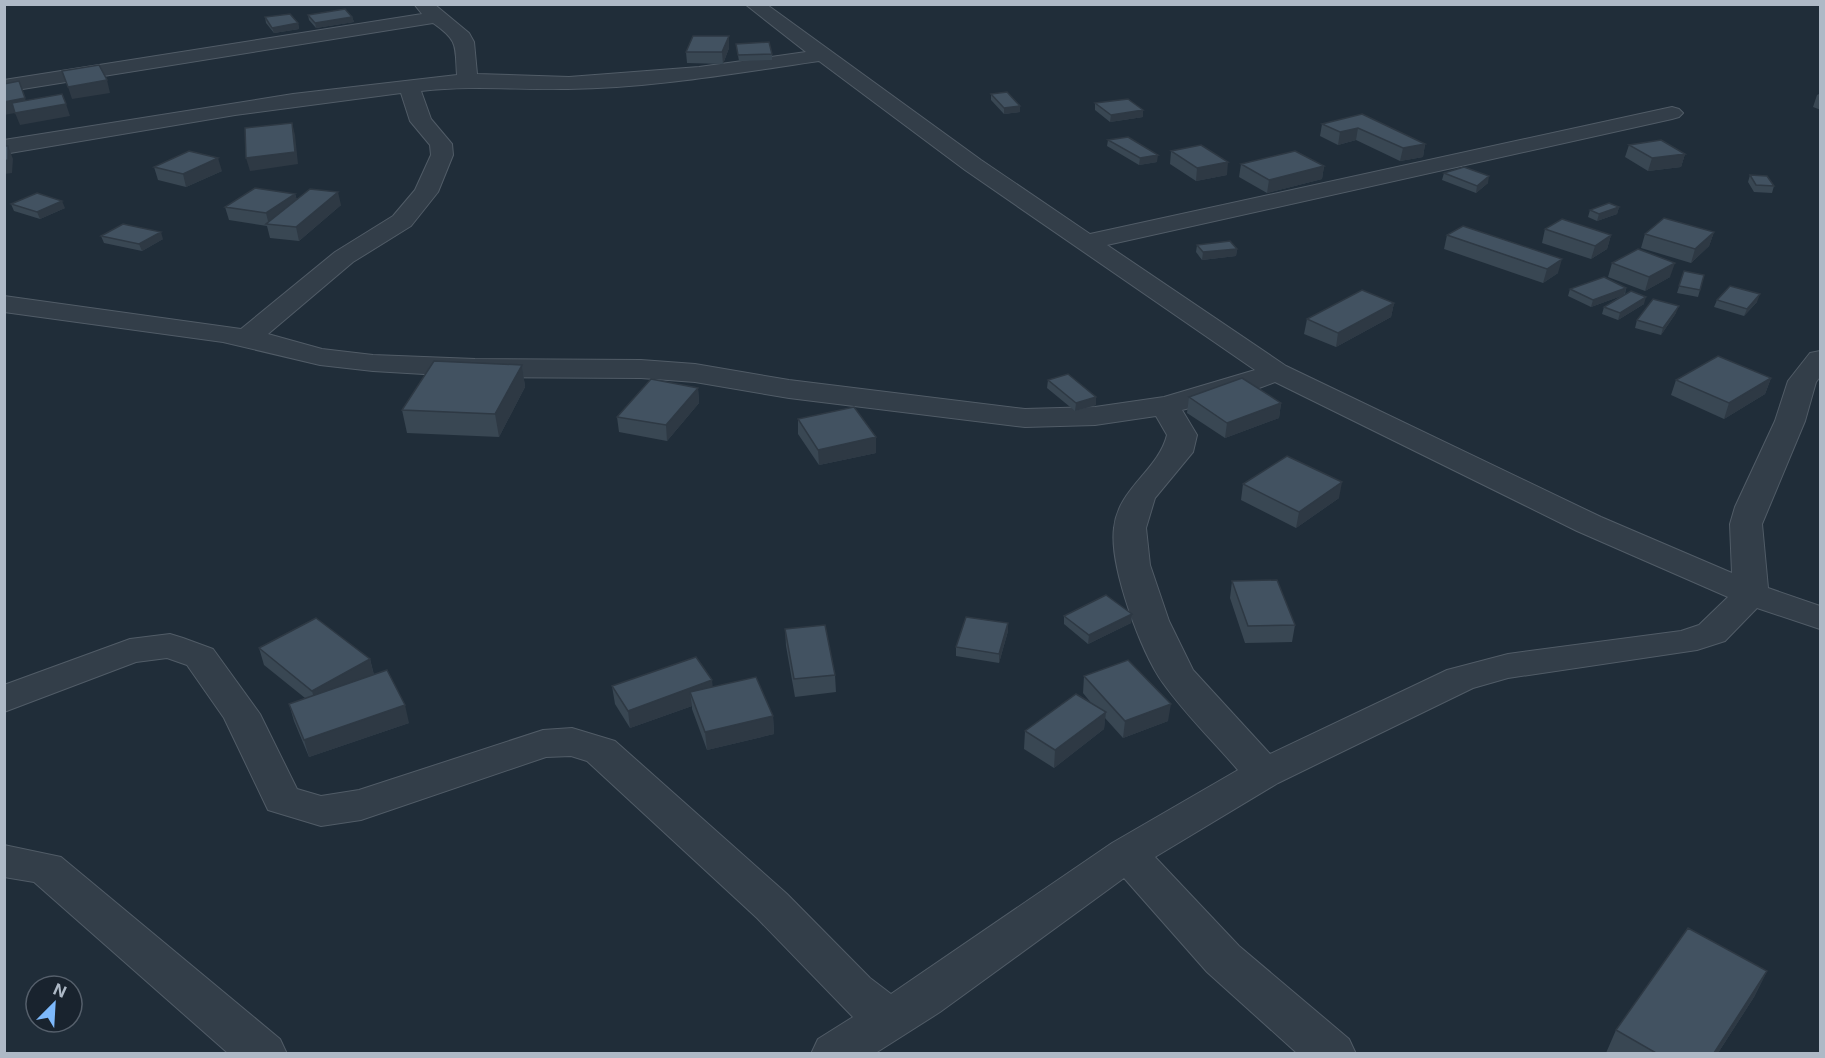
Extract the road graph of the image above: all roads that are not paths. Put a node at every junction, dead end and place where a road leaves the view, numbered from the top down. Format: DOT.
graph roads {
  1 [pos="754,4"];
  2 [pos="429,11"];
  3 [pos="824,56"];
  4 [pos="467,80"];
  5 [pos="409,85"];
  6 [pos="4,86"];
  7 [pos="1672,112"];
  8 [pos="4,147"];
  9 [pos="1086,242"];
  10 [pos="4,304"];
  11 [pos="247,338"];
  12 [pos="1821,359"];
  13 [pos="1276,372"];
  14 [pos="1165,406"];
  15 [pos="1751,594"];
  16 [pos="1821,618"];
  17 [pos="4,699"];
  18 [pos="1264,773"];
  19 [pos="1127,854"];
  20 [pos="4,861"];
  21 [pos="888,1019"];
  22 [pos="263,1053"];
  23 [pos="835,1053"];
  24 [pos="1332,1053"];
  1 -- 3 [label="street"];
  2 -- 4 [label="street"];
  2 -- 6 [label="street"];
  3 -- 4 [label="street"];
  3 -- 9 [label="street"];
  4 -- 5 [label="street"];
  5 -- 8 [label="street"];
  5 -- 11 [label="street"];
  7 -- 9 [label="street"];
  9 -- 13 [label="street"];
  10 -- 11 [label="street"];
  11 -- 14 [label="street"];
  12 -- 15 [label="street"];
  13 -- 14 [label="street"];
  13 -- 15 [label="street"];
  14 -- 18 [label="street"];
  15 -- 16 [label="street"];
  15 -- 18 [label="street"];
  17 -- 21 [label="street"];
  18 -- 19 [label="street"];
  19 -- 21 [label="street"];
  19 -- 24 [label="street"];
  20 -- 22 [label="street"];
  21 -- 23 [label="street"];
}
